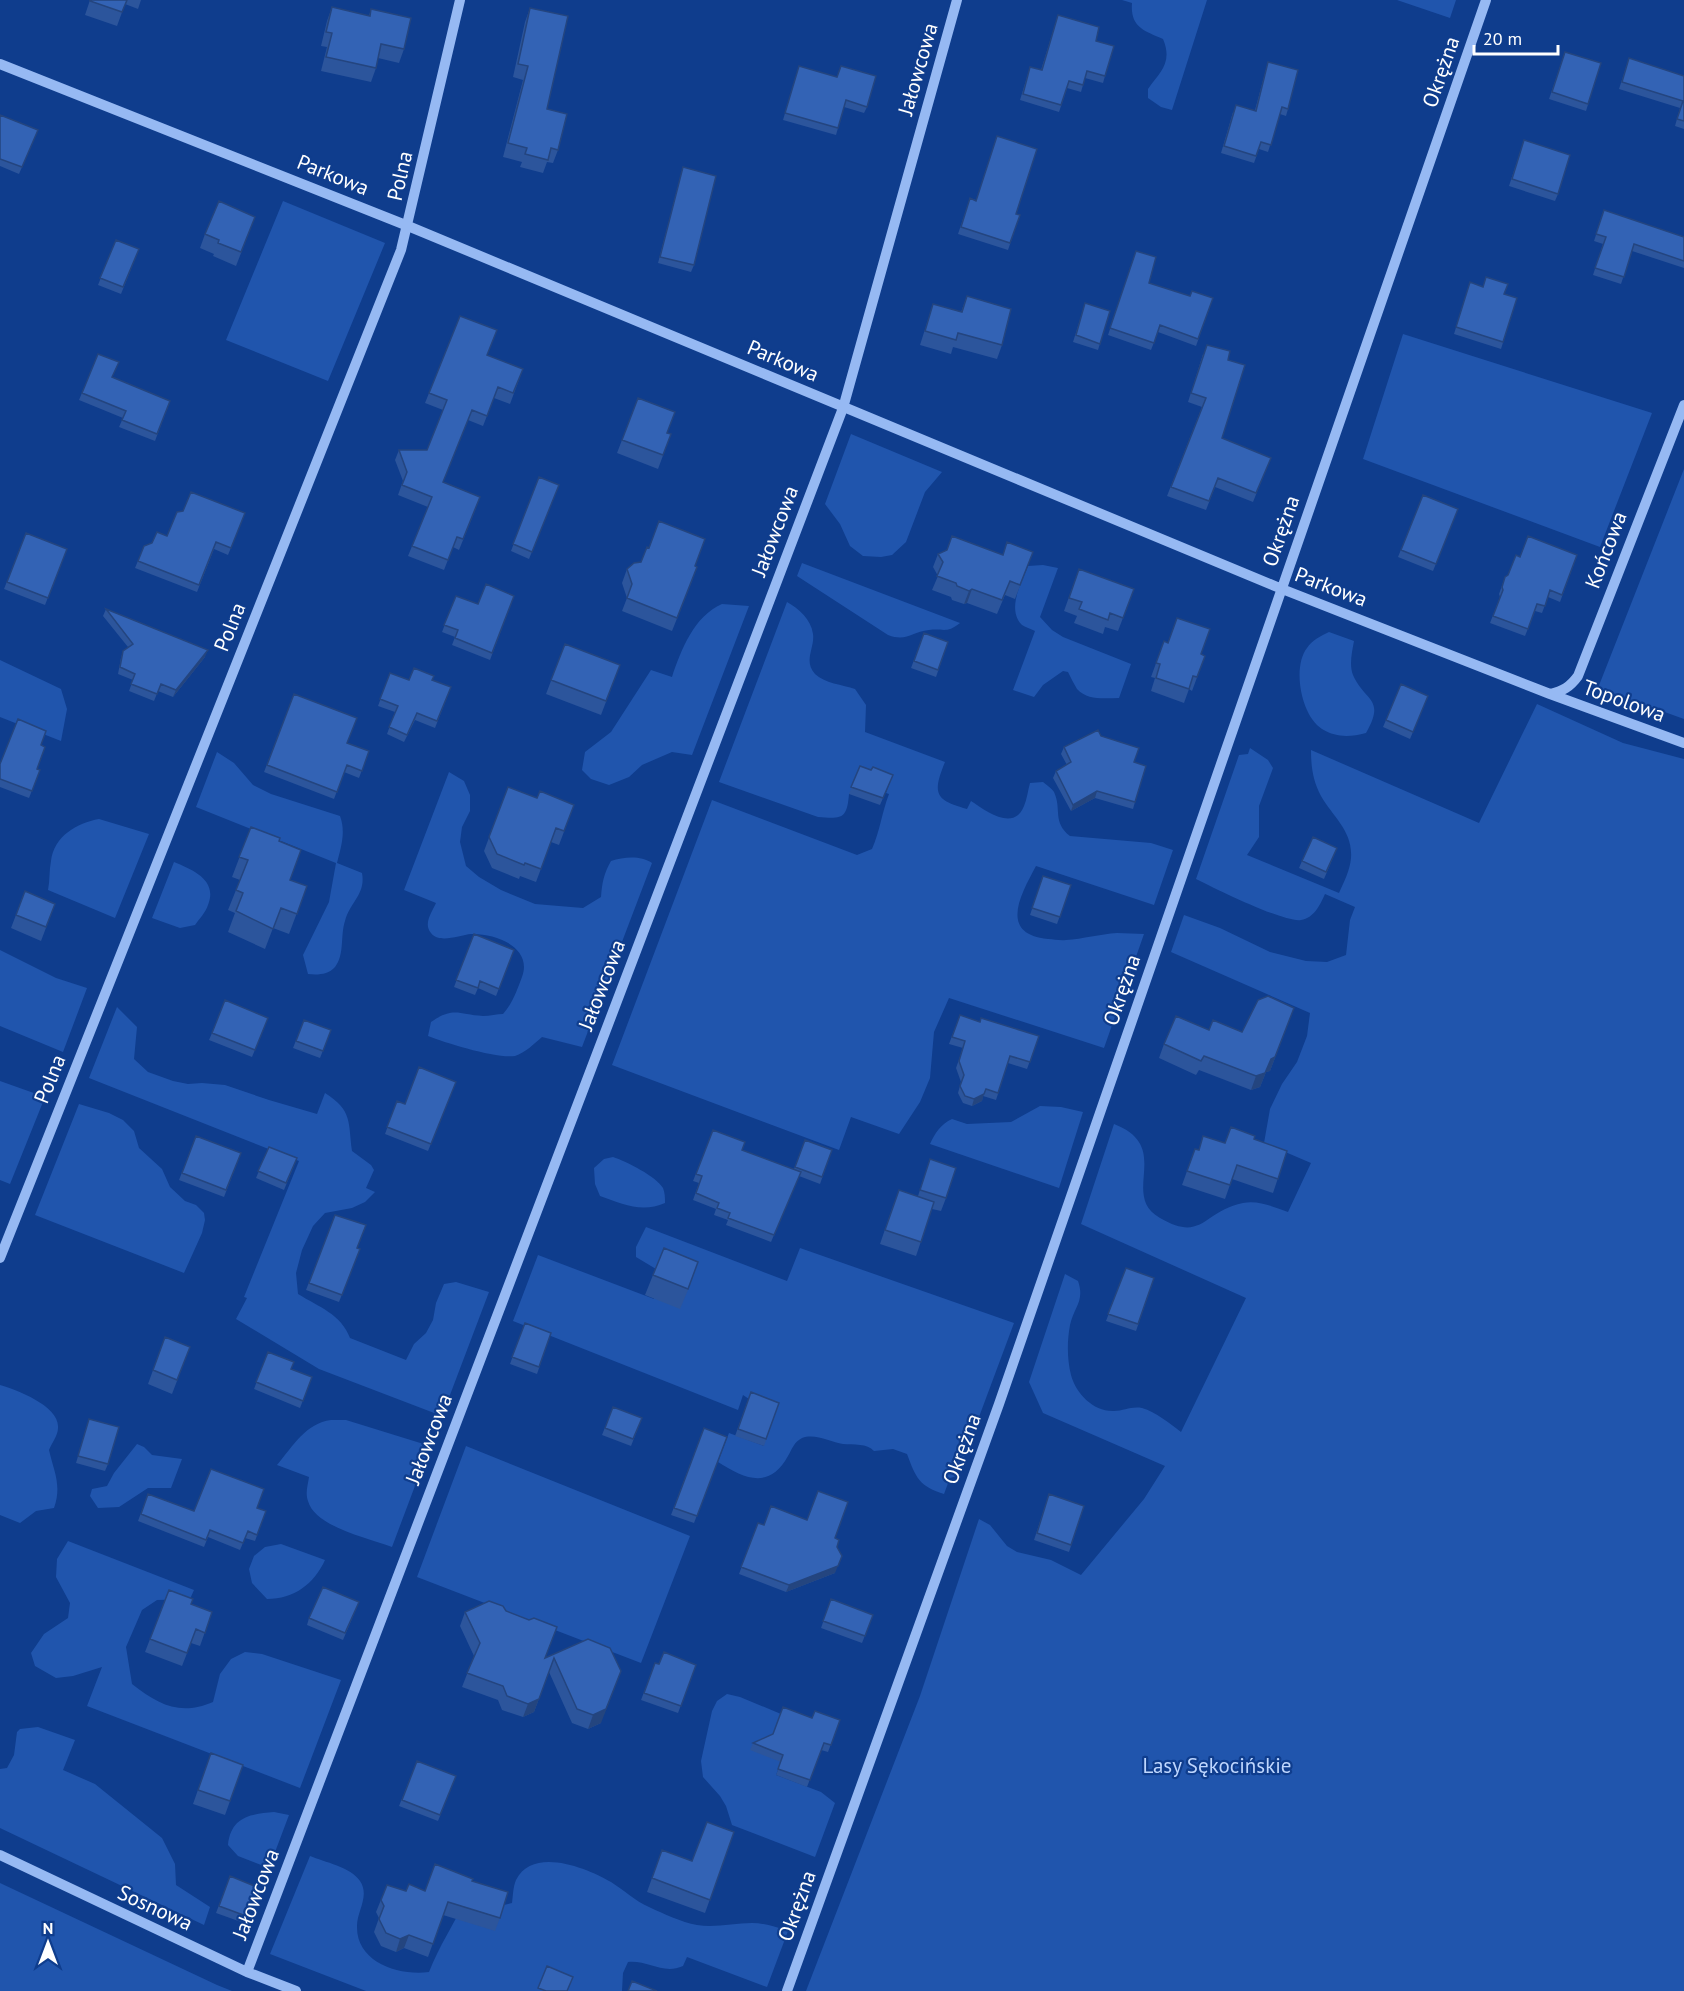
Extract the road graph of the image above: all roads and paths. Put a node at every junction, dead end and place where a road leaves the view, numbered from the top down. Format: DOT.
graph roads {
  1 [pos="460,0"];
  2 [pos="957,0"];
  3 [pos="1486,0"];
  4 [pos="0,64"];
  5 [pos="408,226"];
  6 [pos="1684,405"];
  7 [pos="843,408"];
  8 [pos="1282,589"];
  9 [pos="1550,694"];
  10 [pos="1684,743"];
  11 [pos="0,1258"];
  12 [pos="0,1856"];
  13 [pos="247,1972"];
  14 [pos="296,1991"];
  15 [pos="787,1991"];
  1 -- 5 [label="street, Polna"];
  2 -- 7 [label="street, Jałowcowa"];
  3 -- 8 [label="street, Okrężna"];
  4 -- 5 [label="street, Parkowa"];
  5 -- 7 [label="street, Parkowa"];
  5 -- 11 [label="street, Polna"];
  6 -- 9 [label="street, Końcowa"];
  7 -- 8 [label="street, Parkowa"];
  7 -- 13 [label="street, Jałowcowa"];
  8 -- 9 [label="street, Parkowa"];
  8 -- 15 [label="street, Okrężna"];
  9 -- 10 [label="street, Topolowa"];
  12 -- 13 [label="street, Sosnowa"];
  13 -- 14 [label="street, Sosnowa"];
}
